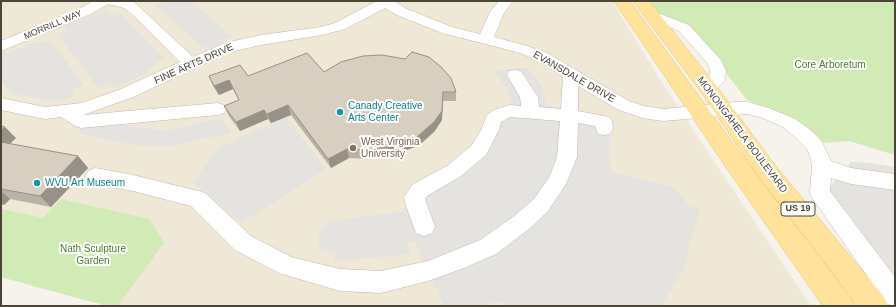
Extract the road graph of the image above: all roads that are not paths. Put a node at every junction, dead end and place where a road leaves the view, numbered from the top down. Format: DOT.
graph roads {
  1 [pos="103,1"];
  2 [pos="112,1"];
  3 [pos="506,1"];
  4 [pos="622,1"];
  5 [pos="385,2"];
  6 [pos="645,8"];
  7 [pos="485,40"];
  8 [pos="1,46"];
  9 [pos="191,64"];
  10 [pos="515,75"];
  11 [pos="572,75"];
  12 [pos="600,92"];
  13 [pos="1,104"];
  14 [pos="218,109"];
  15 [pos="570,111"];
  16 [pos="711,111"];
  17 [pos="65,112"];
  18 [pos="531,112"];
  19 [pos="604,129"];
  20 [pos="822,165"];
  21 [pos="95,176"];
  22 [pos="895,182"];
  23 [pos="424,228"];
  24 [pos="895,296"];
  25 [pos="840,306"];
  26 [pos="874,306"];
  1 -- 8 [label="street, MORRILL WAY"];
  2 -- 9 [label="street"];
  3 -- 7 [label="street"];
  4 -- 16 [label="main road, MONONGAHELA BOULEVARD / US 19"];
  5 -- 7 [label="street, EVANSDALE DRIVE"];
  5 -- 9 [label="street, FINE ARTS DRIVE"];
  6 -- 16 [label="main road, MONONGAHELA BOULEVARD / US 19"];
  7 -- 11 [label="street, EVANSDALE DRIVE"];
  9 -- 17 [label="street, FINE ARTS DRIVE"];
  10 -- 18 [label="street"];
  11 -- 12 [label="street, EVANSDALE DRIVE"];
  11 -- 15 [label="street"];
  12 -- 15 [label="street"];
  12 -- 16 [label="street, EVANSDALE DRIVE"];
  13 -- 17 [label="street, FINE ARTS DRIVE"];
  14 -- 17 [label="street"];
  15 -- 18 [label="street"];
  15 -- 19 [label="street"];
  15 -- 21 [label="street"];
  16 -- 20 [label="street, EVANSDALE DRIVE"];
  16 -- 25 [label="main road, MONONGAHELA BOULEVARD / US 19"];
  16 -- 26 [label="main road, MONONGAHELA BOULEVARD / US 19"];
  18 -- 23 [label="street"];
  20 -- 22 [label="street"];
  20 -- 24 [label="street"];
}
